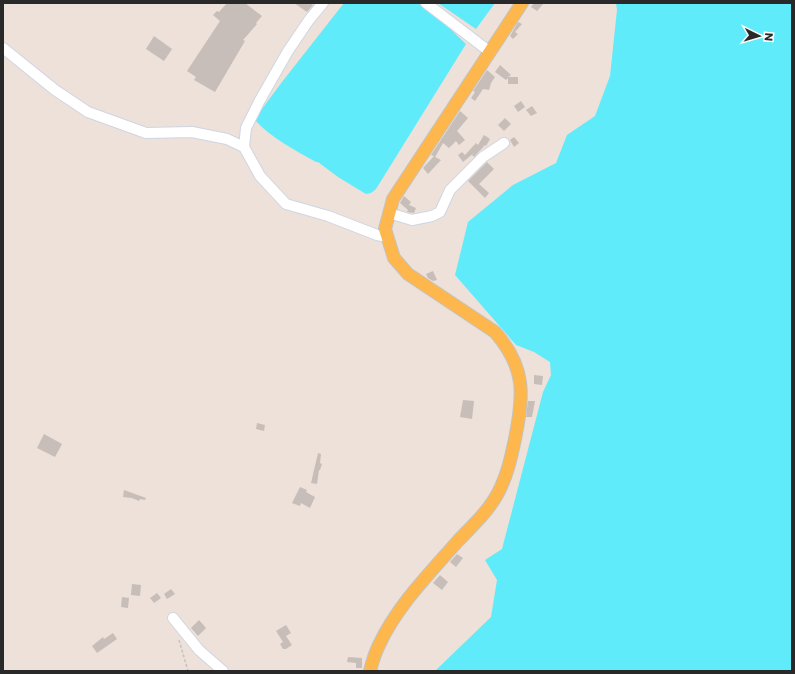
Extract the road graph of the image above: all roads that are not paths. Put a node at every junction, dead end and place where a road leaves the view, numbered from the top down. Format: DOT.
graph roads {
  1 [pos="323,3"];
  2 [pos="426,3"];
  3 [pos="522,3"];
  4 [pos="3,48"];
  5 [pos="490,52"];
  6 [pos="504,143"];
  7 [pos="244,147"];
  8 [pos="389,213"];
  9 [pos="388,237"];
  10 [pos="173,618"];
  11 [pos="223,671"];
  12 [pos="370,671"];
  1 -- 7 [label="street"];
  2 -- 5 [label="street"];
  3 -- 5 [label="main road"];
  4 -- 7 [label="street"];
  5 -- 8 [label="main road"];
  6 -- 8 [label="street"];
  7 -- 9 [label="street"];
  8 -- 9 [label="main road"];
  9 -- 12 [label="main road"];
  10 -- 11 [label="street"];
}
